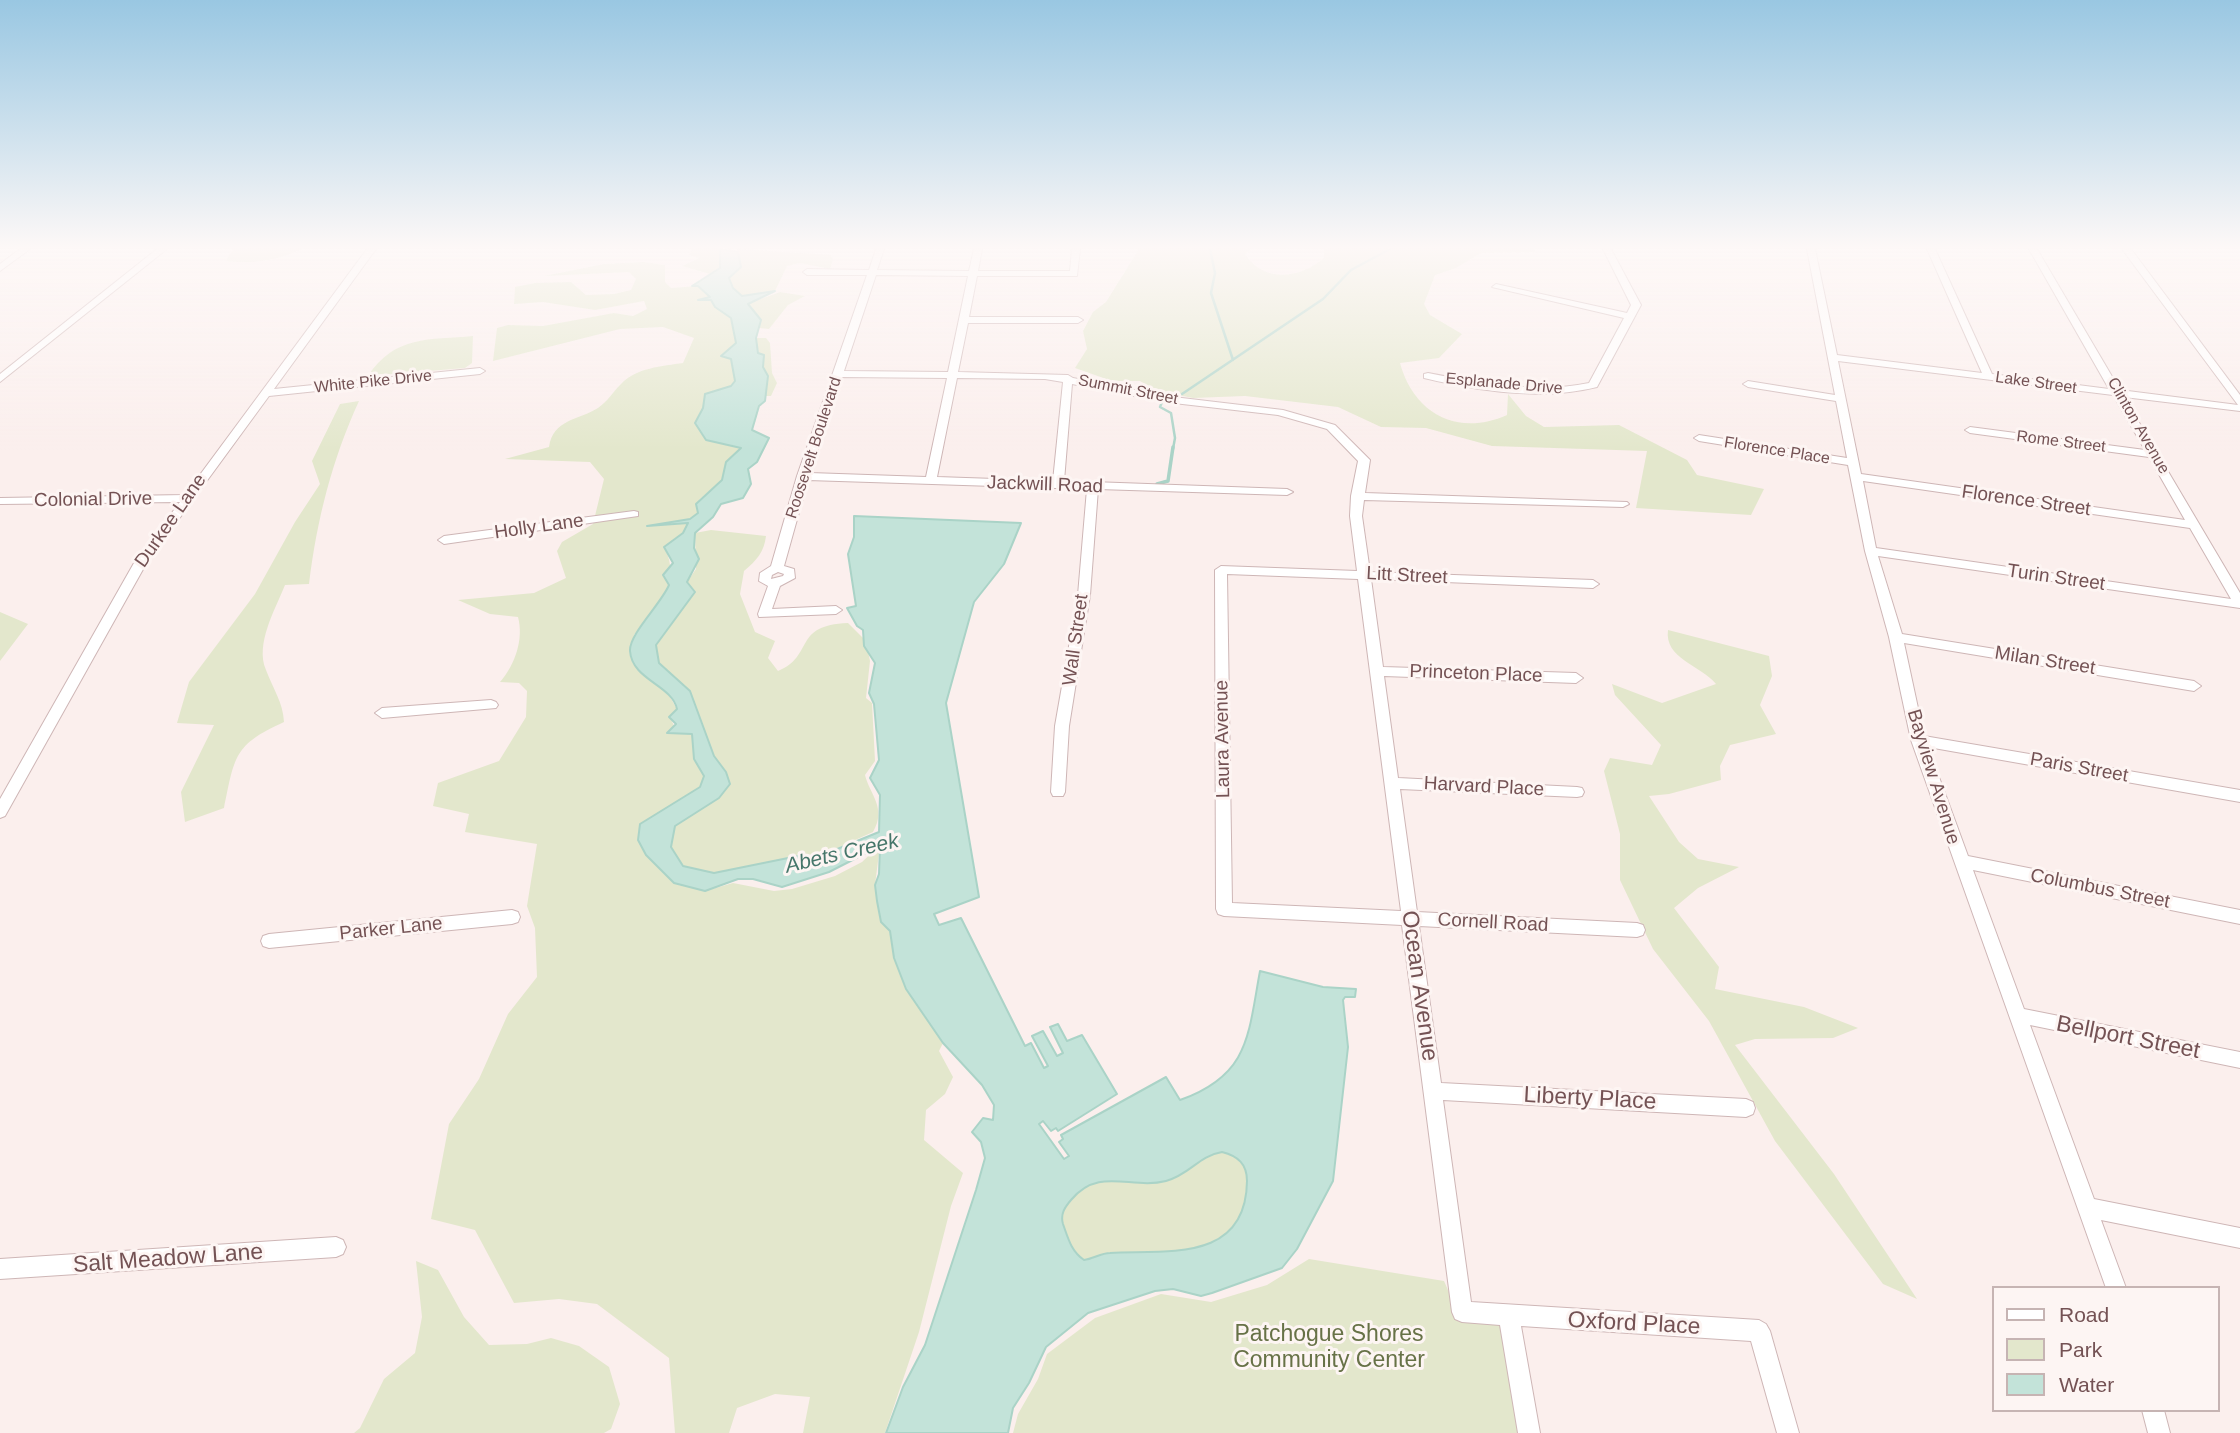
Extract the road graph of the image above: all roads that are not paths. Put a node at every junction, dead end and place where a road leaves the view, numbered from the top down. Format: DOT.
graph roads {
  1 [pos="79,316"];
  2 [pos="323,316"];
  3 [pos="858,316"];
  4 [pos="966,316"];
  5 [pos="1624,316"];
  6 [pos="1824,316"];
  7 [pos="1961,316"];
  8 [pos="2073,316"];
  9 [pos="2176,316"];
  10 [pos="1629,317"];
  11 [pos="965,320"];
  12 [pos="1078,320"];
  13 [pos="1832,357"];
  14 [pos="480,370"];
  15 [pos="839,374"];
  16 [pos="953,375"];
  17 [pos="1428,376"];
  18 [pos="1988,376"];
  19 [pos="1068,378"];
  20 [pos="0,379"];
  21 [pos="1748,384"];
  22 [pos="266,393"];
  23 [pos="2119,394"];
  24 [pos="1842,399"];
  25 [pos="2240,402"];
  26 [pos="2240,408"];
  27 [pos="1970,430"];
  28 [pos="1699,438"];
  29 [pos="2153,454"];
  30 [pos="1856,470"];
  31 [pos="803,476"];
  32 [pos="931,481"];
  33 [pos="1058,484"];
  34 [pos="1093,487"];
  35 [pos="1287,492"];
  36 [pos="1357,496"];
  37 [pos="186,498"];
  38 [pos="0,501"];
  39 [pos="1623,504"];
  40 [pos="634,514"];
  41 [pos="2195,524"];
  42 [pos="444,540"];
  43 [pos="1871,551"];
  44 [pos="1221,570"];
  45 [pos="1364,574"];
  46 [pos="1593,584"];
  47 [pos="2240,604"];
  48 [pos="836,610"];
  49 [pos="1896,637"];
  50 [pos="1376,671"];
  51 [pos="1576,678"];
  52 [pos="2194,685"];
  53 [pos="491,705"];
  54 [pos="382,713"];
  55 [pos="1918,740"];
  56 [pos="1391,783"];
  57 [pos="1058,792"];
  58 [pos="1577,792"];
  59 [pos="2240,796"];
  60 [pos="0,812"];
  61 [pos="1960,861"];
  62 [pos="1224,909"];
  63 [pos="512,917"];
  64 [pos="2240,917"];
  65 [pos="1409,919"];
  66 [pos="1637,930"];
  67 [pos="270,941"];
  68 [pos="2016,1015"];
  69 [pos="2240,1060"];
  70 [pos="1433,1091"];
  71 [pos="1746,1108"];
  72 [pos="2087,1207"];
  73 [pos="2240,1238"];
  74 [pos="336,1247"];
  75 [pos="0,1269"];
  76 [pos="2115,1286"];
  77 [pos="1509,1317"];
  78 [pos="2154,1412"];
  79 [pos="1530,1433"];
  80 [pos="1788,1433"];
  81 [pos="2159,1433"];
  1 -- 20 [label="street"];
  2 -- 22 [label="street, Durkee Lane"];
  3 -- 15 [label="street, Roosevelt Boulevard"];
  4 -- 11 [label="street"];
  5 -- 10 [label="street"];
  6 -- 13 [label="street, Bayview Avenue"];
  7 -- 18 [label="street"];
  8 -- 23 [label="street, Clinton Avenue"];
  9 -- 25 [label="street"];
  10 -- 17 [label="street, Esplanade Drive"];
  11 -- 12 [label="street"];
  11 -- 16 [label="street"];
  13 -- 18 [label="street, Lake Street"];
  13 -- 24 [label="street, Bayview Avenue"];
  14 -- 22 [label="street, White Pike Drive"];
  15 -- 16 [label="street, Summit Street"];
  15 -- 31 [label="street, Roosevelt Boulevard"];
  16 -- 19 [label="street, Summit Street"];
  16 -- 32 [label="street"];
  18 -- 23 [label="street, Lake Street"];
  19 -- 33 [label="street"];
  19 -- 36 [label="street, Summit Street"];
  21 -- 24 [label="street"];
  22 -- 37 [label="street, Durkee Lane"];
  23 -- 26 [label="street, Lake Street"];
  23 -- 29 [label="street, Clinton Avenue"];
  24 -- 30 [label="street, Bayview Avenue"];
  27 -- 29 [label="street, Rome Street"];
  28 -- 30 [label="street, Florence Place"];
  29 -- 41 [label="street, Clinton Avenue"];
  30 -- 41 [label="street, Florence Street"];
  30 -- 43 [label="street, Bayview Avenue"];
  31 -- 32 [label="street, Jackwill Road"];
  31 -- 48 [label="street, Roosevelt Boulevard"];
  32 -- 33 [label="street, Jackwill Road"];
  33 -- 34 [label="street, Jackwill Road"];
  34 -- 35 [label="street, Jackwill Road"];
  34 -- 57 [label="street, Wall Street"];
  36 -- 39 [label="street"];
  36 -- 45 [label="street, Ocean Avenue"];
  37 -- 38 [label="street, Colonial Drive"];
  37 -- 60 [label="street, Durkee Lane"];
  40 -- 42 [label="street, Holly Lane"];
  41 -- 47 [label="street, Clinton Avenue"];
  43 -- 47 [label="street, Turin Street"];
  43 -- 49 [label="street, Bayview Avenue"];
  44 -- 45 [label="street, Litt Street"];
  44 -- 62 [label="street, Laura Avenue"];
  45 -- 46 [label="street, Litt Street"];
  45 -- 50 [label="street, Ocean Avenue"];
  49 -- 52 [label="street, Milan Street"];
  49 -- 55 [label="street, Bayview Avenue"];
  50 -- 51 [label="street, Princeton Place"];
  50 -- 56 [label="street, Ocean Avenue"];
  53 -- 54 [label="street"];
  55 -- 59 [label="street, Paris Street"];
  55 -- 61 [label="street, Bayview Avenue"];
  56 -- 58 [label="street, Harvard Place"];
  56 -- 65 [label="street, Ocean Avenue"];
  61 -- 64 [label="street, Columbus Street"];
  61 -- 68 [label="street, Bayview Avenue"];
  62 -- 65 [label="street, Cornell Road"];
  63 -- 67 [label="street, Parker Lane"];
  65 -- 66 [label="street, Cornell Road"];
  65 -- 70 [label="street, Ocean Avenue"];
  68 -- 69 [label="street, Bellport Street"];
  68 -- 72 [label="street, Bayview Avenue"];
  70 -- 71 [label="street, Liberty Place"];
  70 -- 77 [label="street, Ocean Avenue"];
  72 -- 73 [label="street"];
  72 -- 76 [label="street, Bayview Avenue"];
  74 -- 75 [label="street, Salt Meadow Lane"];
  77 -- 79 [label="street"];
  77 -- 80 [label="street, Oxford Place"];
  78 -- 81 [label="street"];
}
